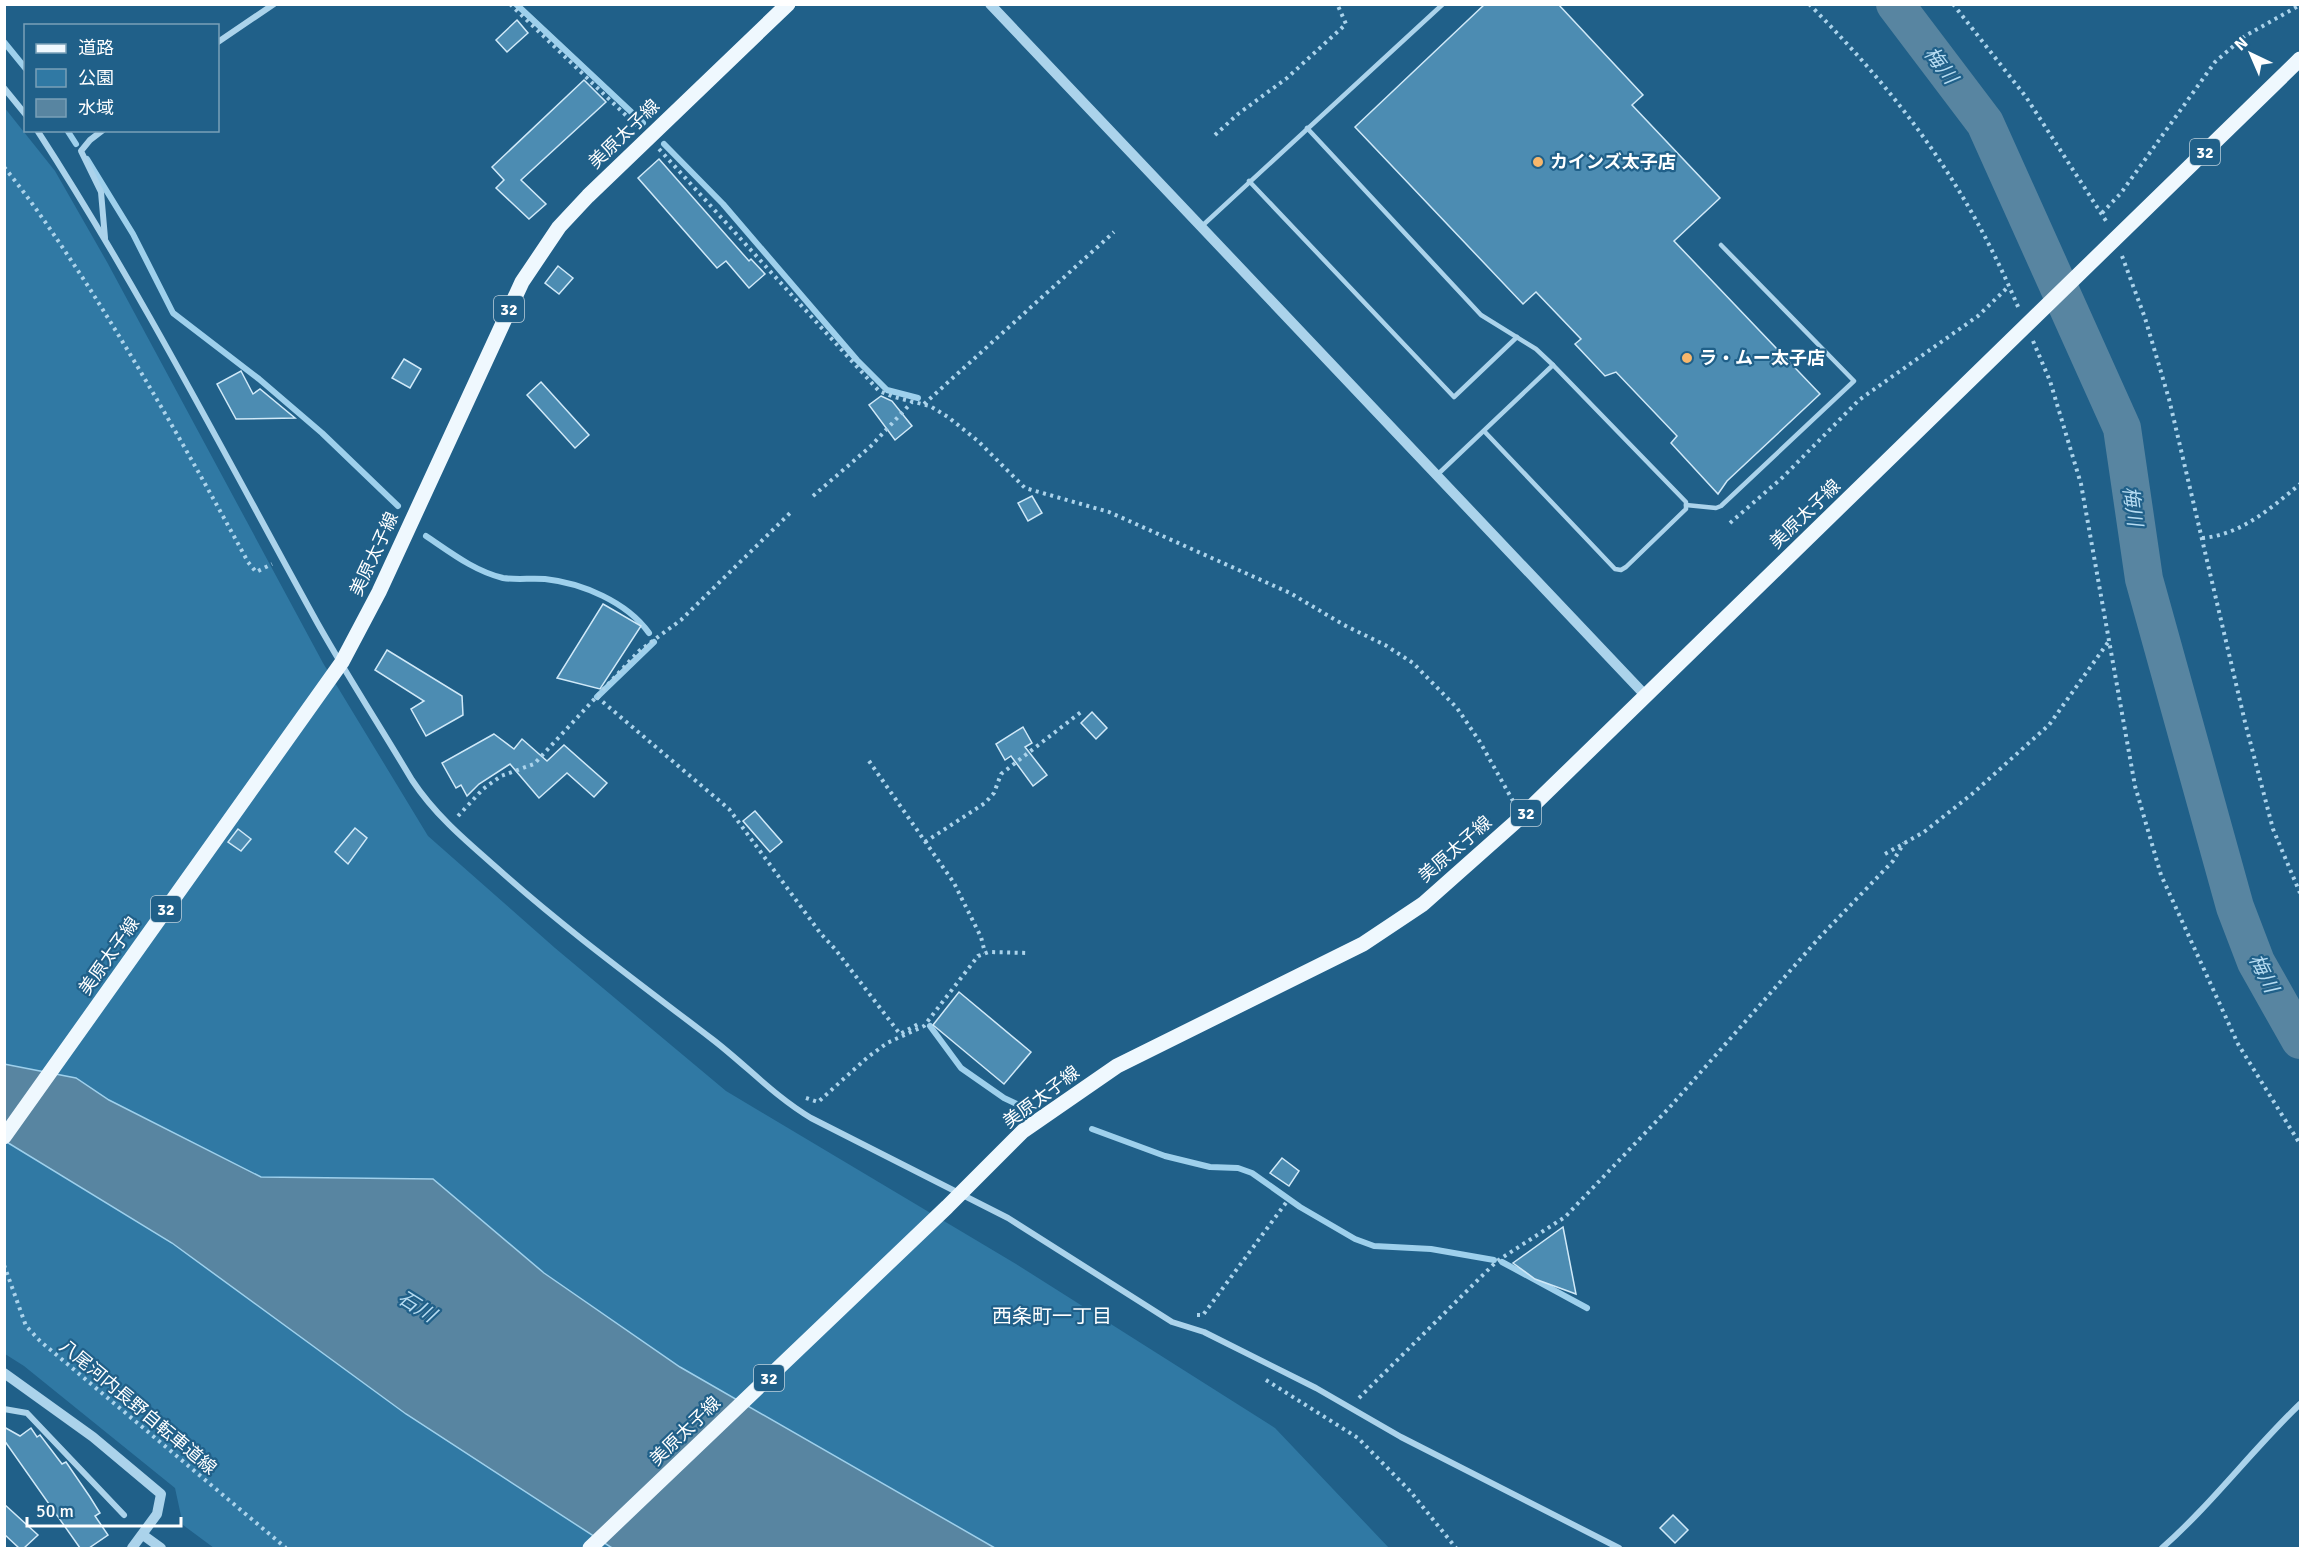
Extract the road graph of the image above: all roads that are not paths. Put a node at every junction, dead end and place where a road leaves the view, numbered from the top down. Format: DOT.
graph roads {
  1 [pos="274,4"];
  2 [pos="788,4"];
  3 [pos="990,4"];
  4 [pos="1443,4"];
  5 [pos="219,41"];
  6 [pos="2301,59"];
  7 [pos="4,88"];
  8 [pos="24,113"];
  9 [pos="1307,128"];
  10 [pos="38,132"];
  11 [pos="100,132"];
  12 [pos="1249,181"];
  13 [pos="1201,227"];
  14 [pos="105,242"];
  15 [pos="1721,245"];
  16 [pos="1517,337"];
  17 [pos="1553,365"];
  18 [pos="1484,431"];
  19 [pos="1436,477"];
  20 [pos="1686,505"];
  21 [pos="342,662"];
  22 [pos="1646,696"];
  23 [pos="4,1137"];
  24 [pos="961,1194"];
  25 [pos="4,1373"];
  26 [pos="2301,1404"];
  27 [pos="4,1409"];
  28 [pos="124,1515"];
  29 [pos="143,1535"];
  30 [pos="132,1548"];
  31 [pos="160,1548"];
  32 [pos="590,1548"];
  33 [pos="1618,1548"];
  34 [pos="2162,1548"];
  1 -- 5 [label="street"];
  2 -- 21 [label="main road, 美原太子線 / 32"];
  3 -- 13 [label="street"];
  4 -- 9 [label="lane"];
  6 -- 22 [label="main road, 美原太子線 / 32"];
  7 -- 8 [label="street"];
  9 -- 12 [label="lane"];
  9 -- 16 [label="lane"];
  10 -- 14 [label="street"];
  11 -- 14 [label="street"];
  12 -- 13 [label="lane"];
  12 -- 16 [label="lane"];
  13 -- 19 [label="street"];
  14 -- 21 [label="street"];
  15 -- 20 [label="lane"];
  16 -- 17 [label="lane"];
  17 -- 18 [label="lane"];
  17 -- 20 [label="lane"];
  18 -- 19 [label="lane"];
  18 -- 20 [label="lane"];
  19 -- 22 [label="street"];
  21 -- 23 [label="main road, 美原太子線 / 32"];
  21 -- 24 [label="street"];
  22 -- 24 [label="main road, 美原太子線 / 32"];
  24 -- 32 [label="main road, 美原太子線 / 32"];
  24 -- 33 [label="street"];
  25 -- 29 [label="street"];
  26 -- 34 [label="street"];
  27 -- 28 [label="street"];
  29 -- 30 [label="street"];
  29 -- 31 [label="street"];
}
